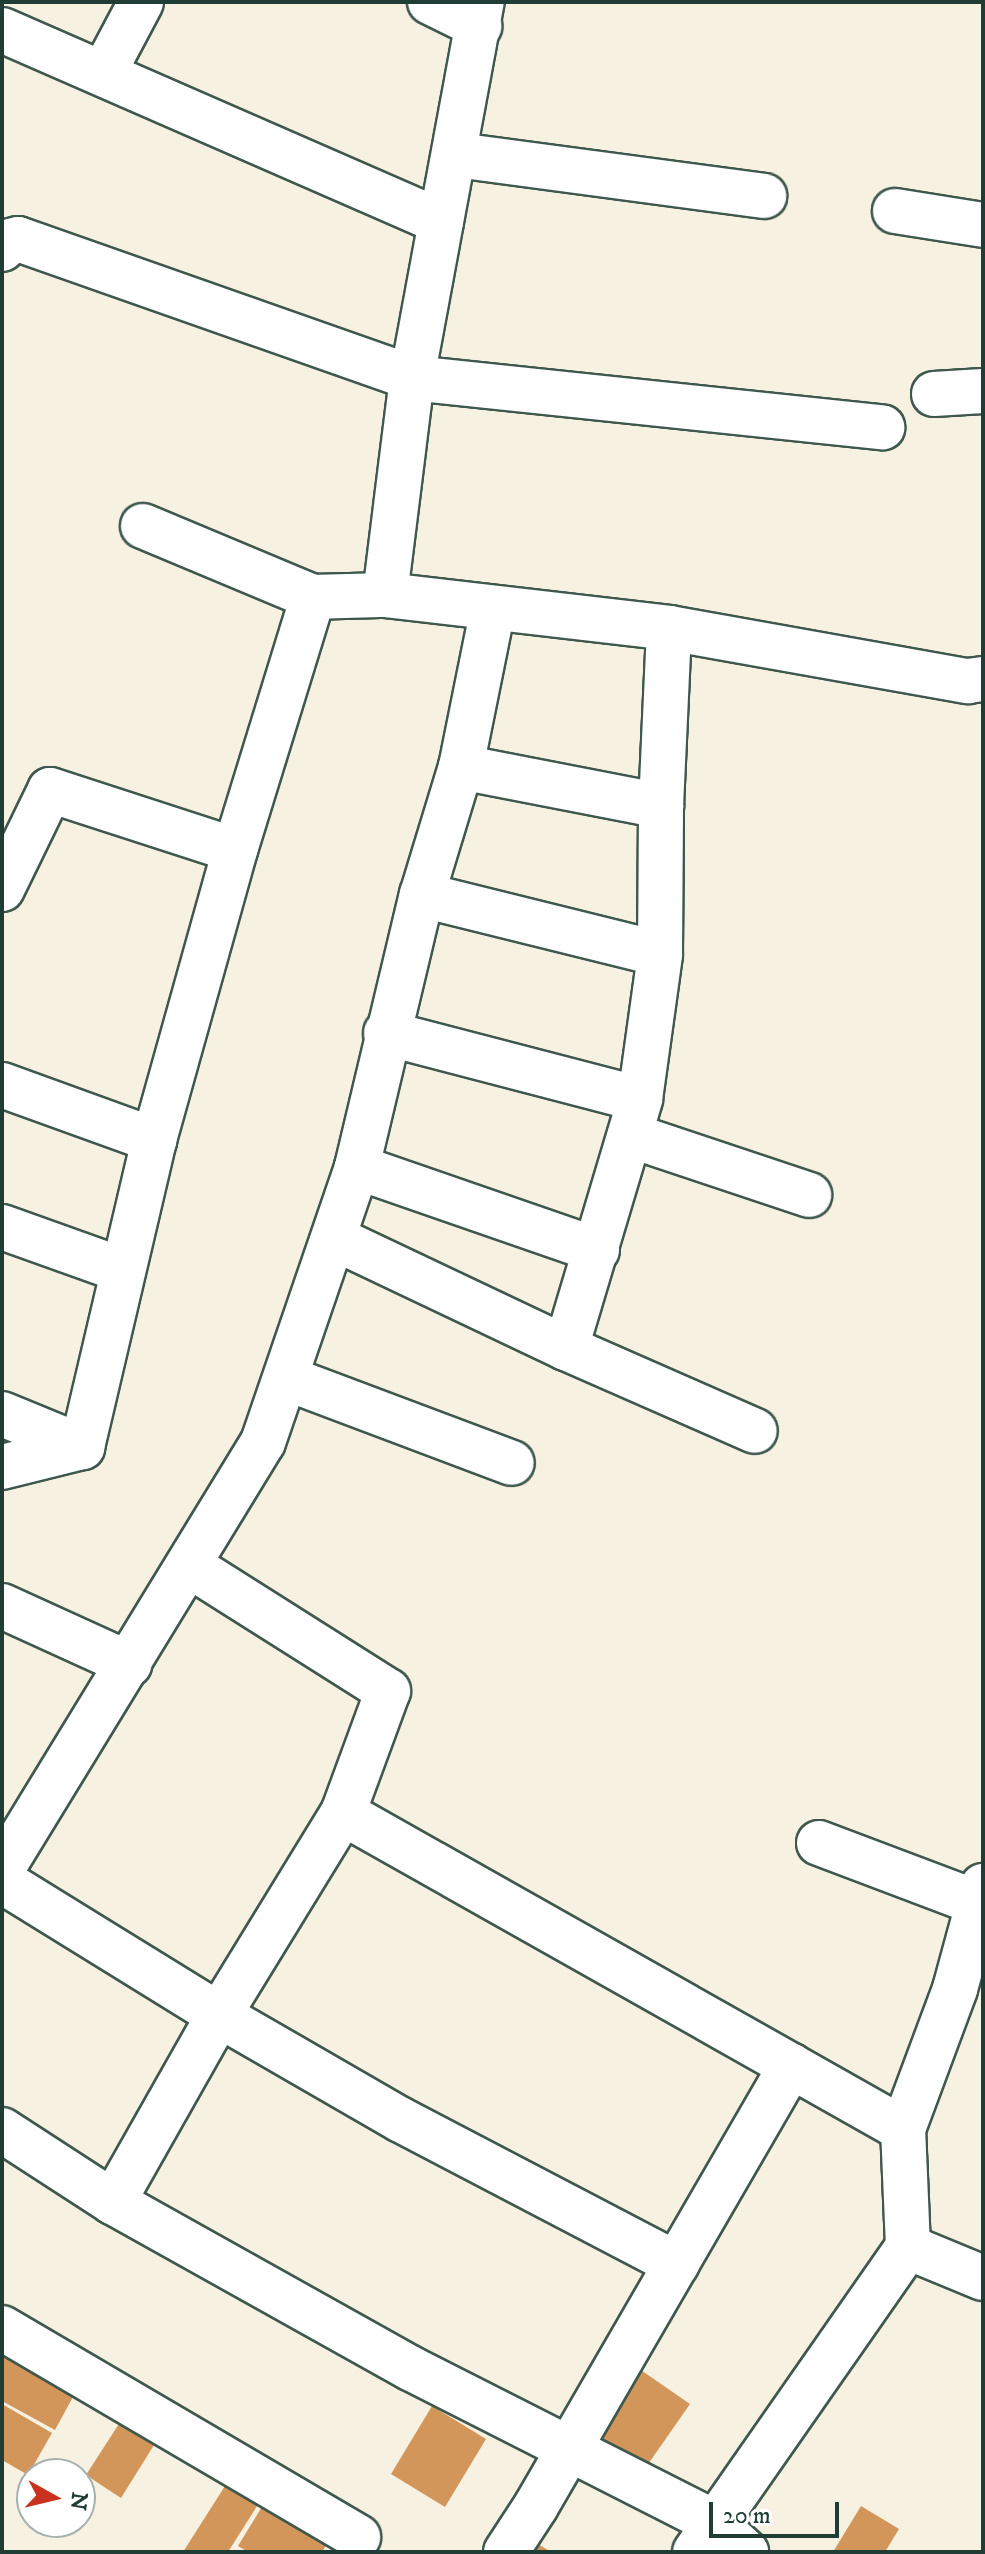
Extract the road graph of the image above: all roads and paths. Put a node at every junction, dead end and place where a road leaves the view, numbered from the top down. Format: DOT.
graph roads {
  1 [pos="141,2"];
  2 [pos="430,2"];
  3 [pos="481,14"];
  4 [pos="2,30"];
  5 [pos="104,72"];
  6 [pos="457,155"];
  7 [pos="764,196"];
  8 [pos="895,211"];
  9 [pos="441,222"];
  10 [pos="983,225"];
  11 [pos="2,249"];
  12 [pos="412,378"];
  13 [pos="983,391"];
  14 [pos="934,394"];
  15 [pos="882,427"];
  16 [pos="143,526"];
  17 [pos="385,595"];
  18 [pos="313,597"];
  19 [pos="493,609"];
  20 [pos="669,628"];
  21 [pos="983,679"];
  22 [pos="461,767"];
  23 [pos="661,806"];
  24 [pos="235,850"];
  25 [pos="2,889"];
  26 [pos="422,895"];
  27 [pos="660,954"];
  28 [pos="386,1033"];
  29 [pos="2,1085"];
  30 [pos="635,1117"];
  31 [pos="154,1140"];
  32 [pos="357,1167"];
  33 [pos="809,1195"];
  34 [pos="2,1227"];
  35 [pos="334,1238"];
  36 [pos="597,1250"];
  37 [pos="122,1270"];
  38 [pos="566,1348"];
  39 [pos="286,1378"];
  40 [pos="2,1414"];
  41 [pos="755,1431"];
  42 [pos="82,1447"];
  43 [pos="512,1463"];
  44 [pos="2,1467"];
  45 [pos="189,1565"];
  46 [pos="2,1606"];
  47 [pos="129,1664"];
  48 [pos="343,1813"];
  49 [pos="819,1843"];
  50 [pos="6,1858"];
  51 [pos="980,1895"];
  52 [pos="969,1996"];
  53 [pos="219,2015"];
  54 [pos="791,2066"];
  55 [pos="903,2129"];
  56 [pos="2,2130"];
  57 [pos="113,2202"];
  58 [pos="908,2247"];
  59 [pos="677,2264"];
  60 [pos="983,2278"];
  61 [pos="2,2328"];
  62 [pos="569,2449"];
  63 [pos="358,2537"];
  64 [pos="704,2537"];
  65 [pos="506,2552"];
  66 [pos="746,2552"];
  1 -- 5 [label="street"];
  2 -- 3 [label="street"];
  3 -- 6 [label="street"];
  4 -- 5 [label="street"];
  5 -- 9 [label="street"];
  6 -- 7 [label="street"];
  6 -- 9 [label="street"];
  8 -- 10 [label="street"];
  9 -- 12 [label="street"];
  11 -- 12 [label="street"];
  12 -- 15 [label="street"];
  12 -- 17 [label="street"];
  13 -- 14 [label="street"];
  16 -- 18 [label="street"];
  17 -- 18 [label="street"];
  17 -- 19 [label="street"];
  18 -- 24 [label="street"];
  19 -- 20 [label="street"];
  19 -- 22 [label="street"];
  20 -- 21 [label="street"];
  20 -- 23 [label="street"];
  22 -- 23 [label="street"];
  22 -- 26 [label="street"];
  23 -- 27 [label="street"];
  24 -- 25 [label="street"];
  24 -- 31 [label="street"];
  26 -- 27 [label="street"];
  26 -- 28 [label="street"];
  27 -- 30 [label="street"];
  28 -- 30 [label="street"];
  28 -- 32 [label="street"];
  29 -- 31 [label="street"];
  30 -- 33 [label="street"];
  30 -- 36 [label="street"];
  31 -- 37 [label="street"];
  32 -- 35 [label="street"];
  32 -- 36 [label="street"];
  34 -- 37 [label="street"];
  35 -- 38 [label="street"];
  35 -- 39 [label="street"];
  36 -- 38 [label="street"];
  37 -- 42 [label="street"];
  38 -- 41 [label="street"];
  39 -- 43 [label="street"];
  39 -- 45 [label="street"];
  40 -- 42 [label="street"];
  42 -- 44 [label="street"];
  45 -- 47 [label="street"];
  45 -- 48 [label="street"];
  46 -- 47 [label="street"];
  47 -- 50 [label="street"];
  48 -- 53 [label="street"];
  48 -- 54 [label="street"];
  49 -- 51 [label="street"];
  50 -- 53 [label="street"];
  51 -- 52 [label="street"];
  52 -- 55 [label="street"];
  53 -- 57 [label="street"];
  53 -- 59 [label="street"];
  54 -- 55 [label="street"];
  54 -- 59 [label="street"];
  55 -- 58 [label="street"];
  56 -- 57 [label="street"];
  57 -- 62 [label="street"];
  58 -- 60 [label="street"];
  58 -- 64 [label="street"];
  59 -- 62 [label="street"];
  61 -- 63 [label="street"];
  62 -- 64 [label="street"];
  62 -- 65 [label="street"];
  64 -- 66 [label="street"];
}
